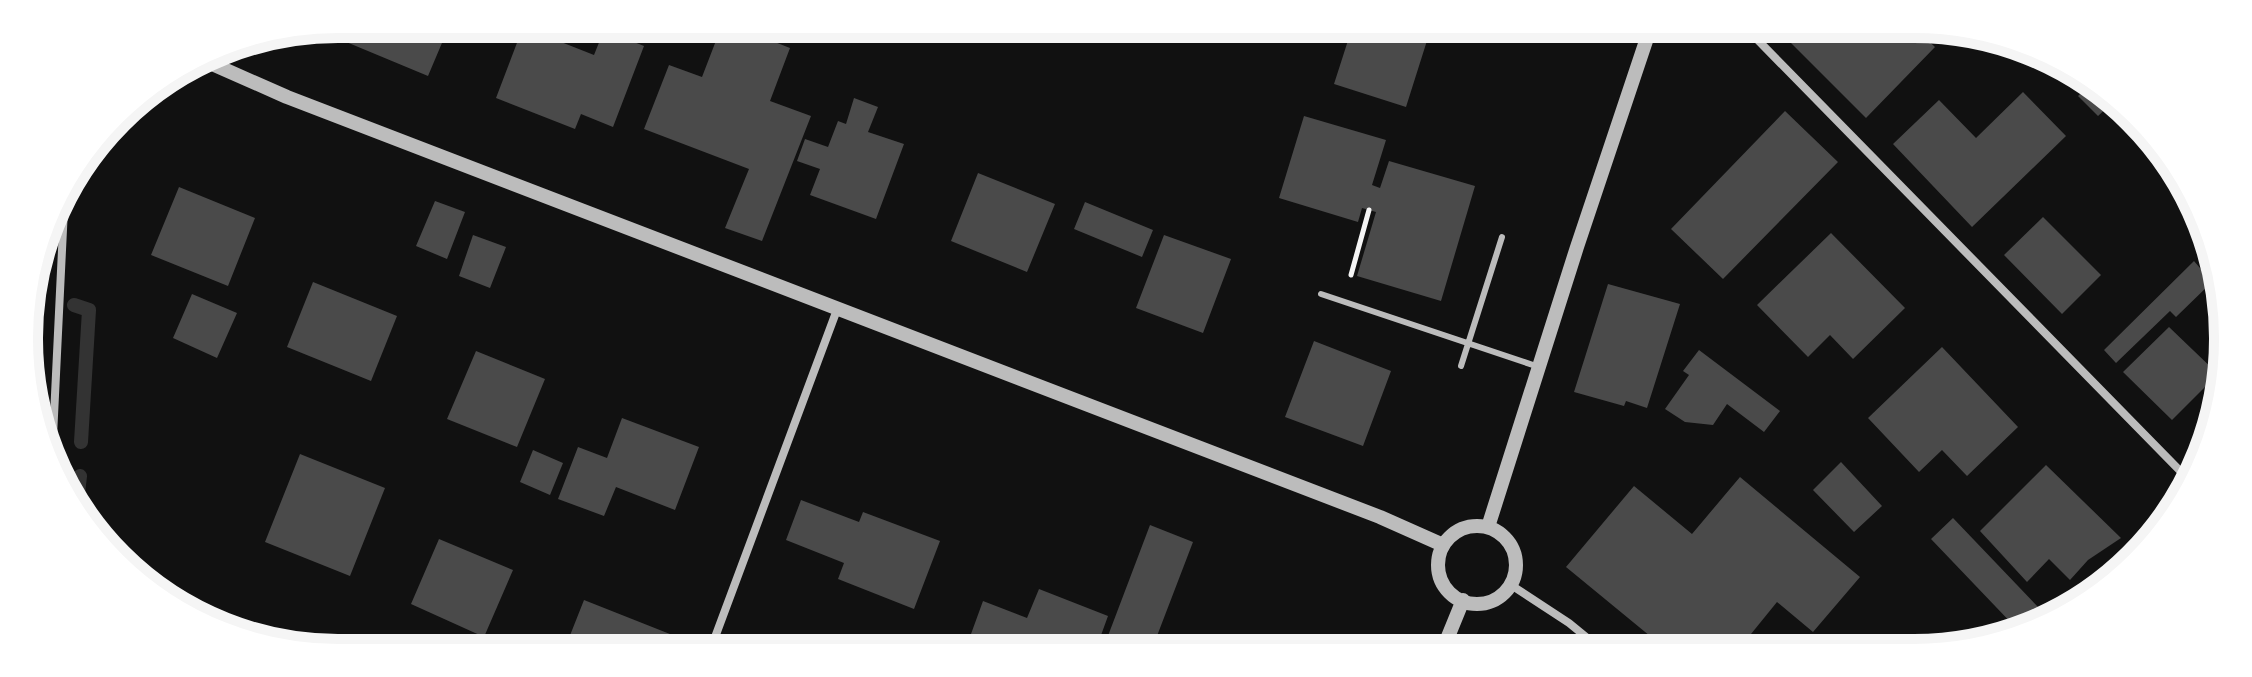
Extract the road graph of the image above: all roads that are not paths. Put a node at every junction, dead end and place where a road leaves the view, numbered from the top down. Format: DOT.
graph roads {
  1 [pos="1647,38"];
  2 [pos="1756,38"];
  3 [pos="215,65"];
  4 [pos="64,218"];
  5 [pos="1502,237"];
  6 [pos="1321,294"];
  7 [pos="838,307"];
  8 [pos="1468,344"];
  9 [pos="1461,366"];
  10 [pos="1539,367"];
  11 [pos="53,432"];
  12 [pos="2182,473"];
  13 [pos="1488,527"];
  14 [pos="1443,545"];
  15 [pos="1511,585"];
  16 [pos="1463,600"];
  17 [pos="714,639"];
  18 [pos="1447,639"];
  19 [pos="1589,639"];
  1 -- 10 [label="street"];
  2 -- 12 [label="street"];
  3 -- 7 [label="street"];
  4 -- 11 [label="street"];
  5 -- 8 [label="lane"];
  6 -- 8 [label="lane"];
  7 -- 14 [label="street"];
  7 -- 17 [label="street"];
  8 -- 9 [label="lane"];
  8 -- 10 [label="lane"];
  10 -- 13 [label="street"];
  13 -- 14 [label="street"];
  13 -- 15 [label="street"];
  14 -- 16 [label="street"];
  15 -- 16 [label="street"];
  15 -- 19 [label="street"];
  16 -- 18 [label="street"];
}
